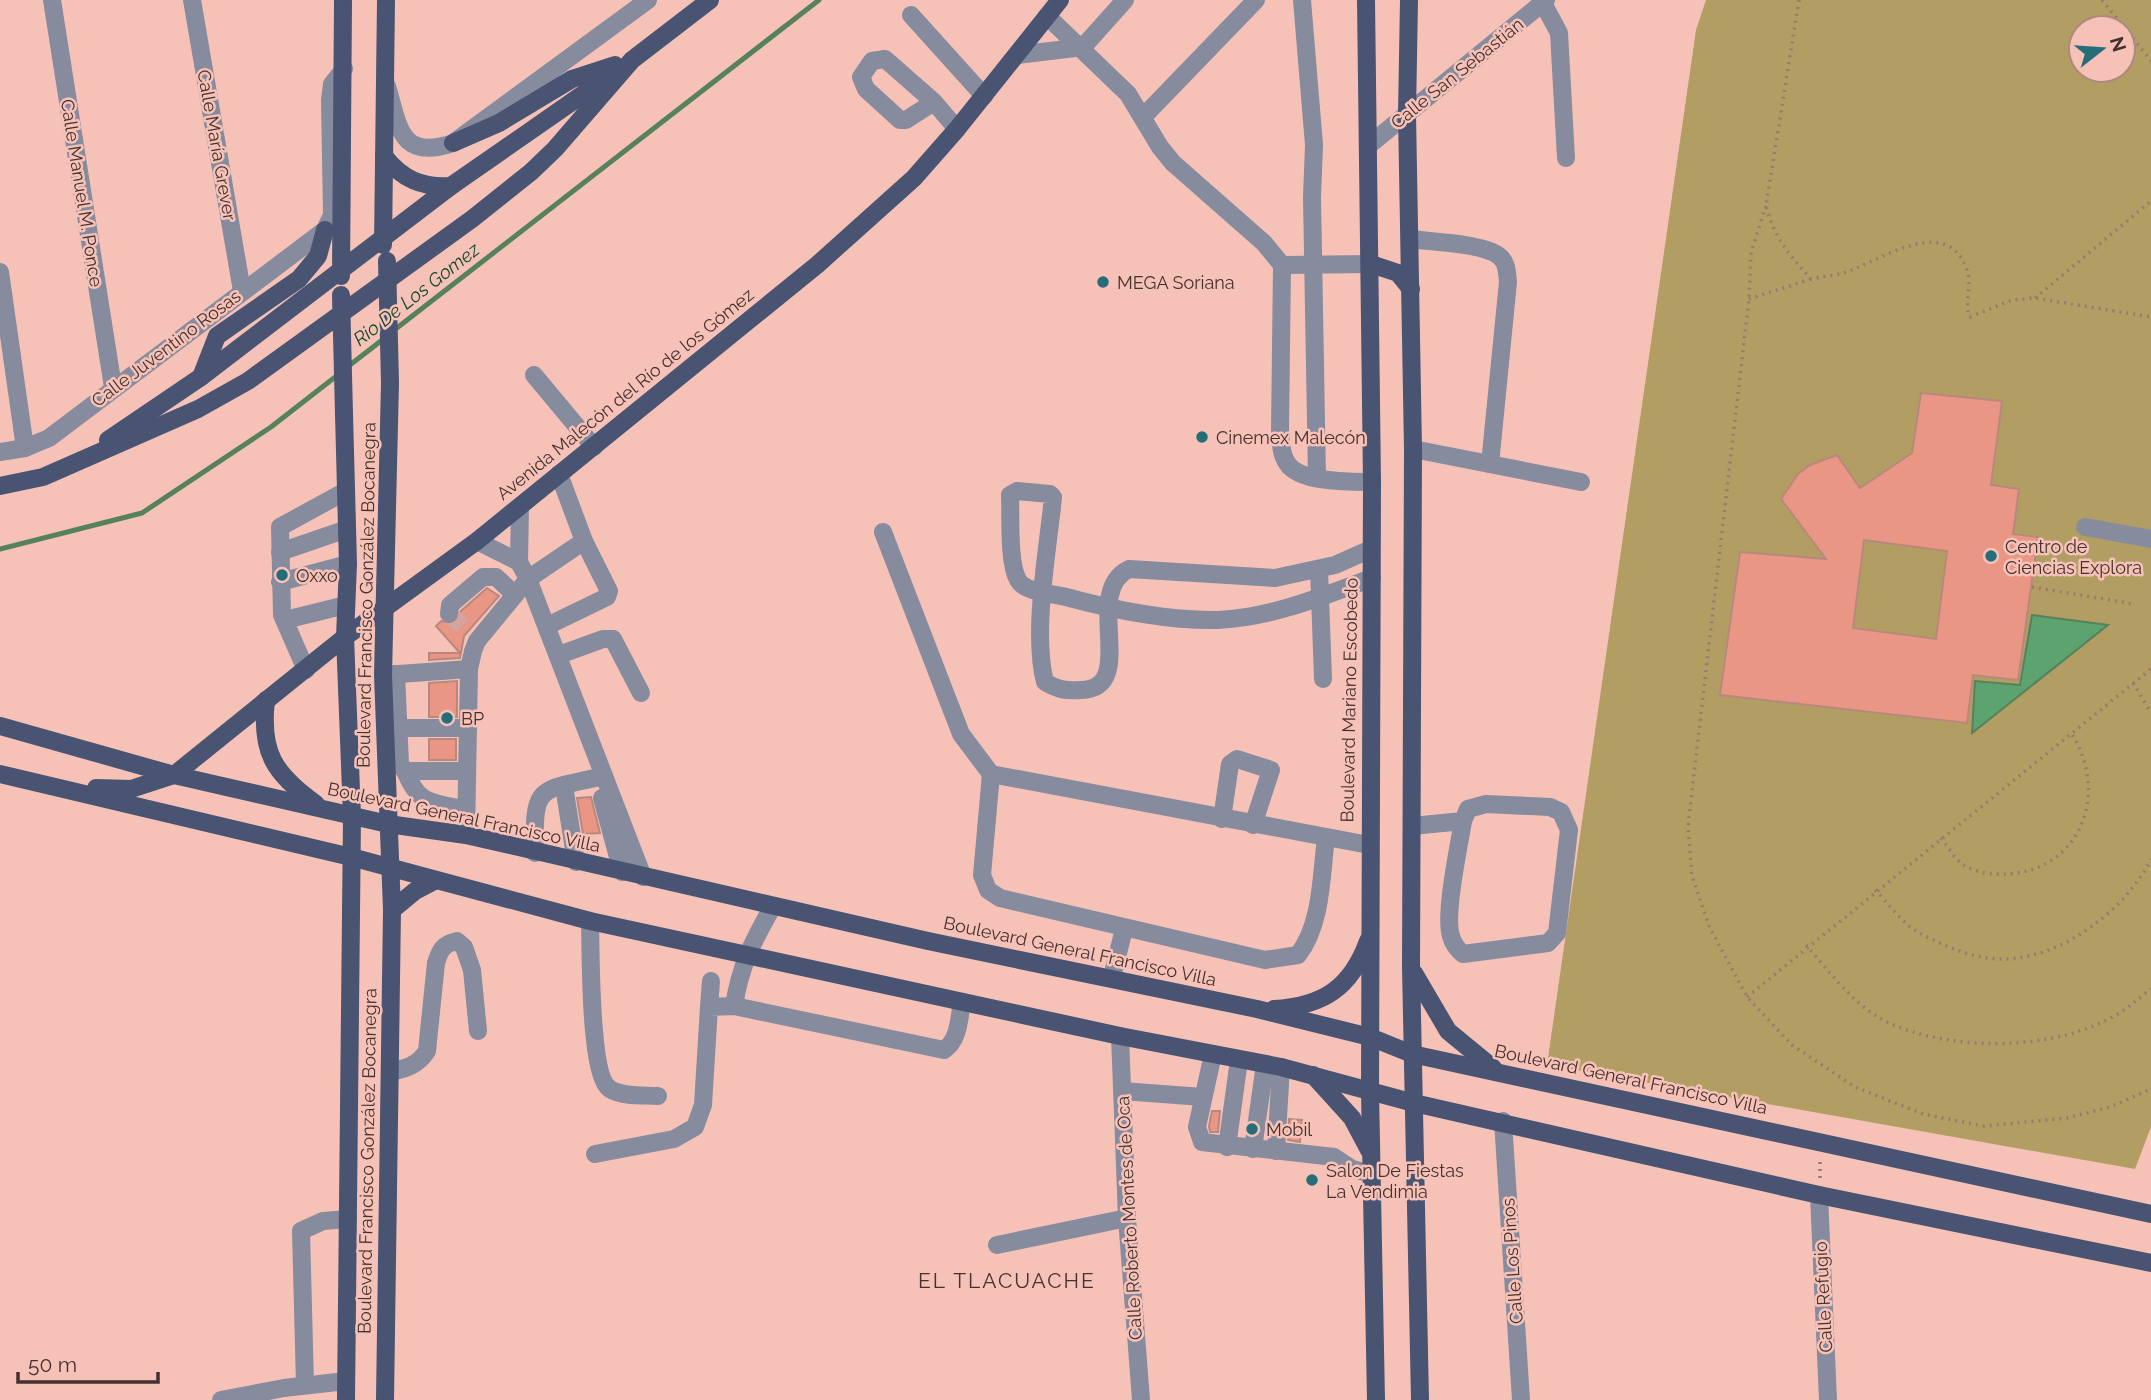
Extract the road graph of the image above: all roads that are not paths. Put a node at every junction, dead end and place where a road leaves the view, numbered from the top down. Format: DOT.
graph roads {
  1 [pos="52,0"];
  2 [pos="192,0"];
  3 [pos="343,0"];
  4 [pos="386,0"];
  5 [pos="648,0"];
  6 [pos="710,0"];
  7 [pos="1060,0"];
  8 [pos="1125,0"];
  9 [pos="1256,0"];
  10 [pos="1302,0"];
  11 [pos="1366,0"];
  12 [pos="1409,0"];
  13 [pos="1545,1"];
  14 [pos="911,15"];
  15 [pos="1047,16"];
  16 [pos="1083,47"];
  17 [pos="1017,55"];
  18 [pos="632,60"];
  19 [pos="344,69"];
  20 [pos="385,79"];
  21 [pos="984,96"];
  22 [pos="934,102"];
  23 [pos="1407,114"];
  24 [pos="1143,117"];
  25 [pos="957,130"];
  26 [pos="453,143"];
  27 [pos="1368,146"];
  28 [pos="384,156"];
  29 [pos="1566,158"];
  30 [pos="451,186"];
  31 [pos="325,230"];
  32 [pos="382,239"];
  33 [pos="1410,239"];
  34 [pos="1315,264"];
  35 [pos="1371,264"];
  36 [pos="1282,265"];
  37 [pos="342,270"];
  38 [pos="0,272"];
  39 [pos="1410,289"];
  40 [pos="242,290"];
  41 [pos="7,355"];
  42 [pos="534,375"];
  43 [pos="201,377"];
  44 [pos="113,387"];
  45 [pos="594,447"];
  46 [pos="25,448"];
  47 [pos="1413,449"];
  48 [pos="0,453"];
  49 [pos="72,464"];
  50 [pos="1490,464"];
  51 [pos="559,474"];
  52 [pos="1317,478"];
  53 [pos="1372,482"];
  54 [pos="1581,482"];
  55 [pos="0,486"];
  56 [pos="346,491"];
  57 [pos="520,506"];
  58 [pos="2085,527"];
  59 [pos="347,529"];
  60 [pos="883,532"];
  61 [pos="2151,539"];
  62 [pos="477,541"];
  63 [pos="584,541"];
  64 [pos="1371,549"];
  65 [pos="280,552"];
  66 [pos="519,562"];
  67 [pos="348,564"];
  68 [pos="1319,569"];
  69 [pos="1275,578"];
  70 [pos="1372,578"];
  71 [pos="528,579"];
  72 [pos="280,582"];
  73 [pos="1044,591"];
  74 [pos="515,596"];
  75 [pos="1321,597"];
  76 [pos="346,605"];
  77 [pos="384,608"];
  78 [pos="1109,608"];
  79 [pos="1272,610"];
  80 [pos="449,614"];
  81 [pos="285,621"];
  82 [pos="547,626"];
  83 [pos="345,637"];
  84 [pos="559,655"];
  85 [pos="469,669"];
  86 [pos="306,670"];
  87 [pos="390,675"];
  88 [pos="1323,679"];
  89 [pos="640,693"];
  90 [pos="266,700"];
  91 [pos="0,726"];
  92 [pos="468,727"];
  93 [pos="392,728"];
  94 [pos="405,771"];
  95 [pos="467,771"];
  96 [pos="1,774"];
  97 [pos="174,775"];
  98 [pos="991,775"];
  99 [pos="600,777"];
  100 [pos="564,786"];
  101 [pos="322,808"];
  102 [pos="466,810"];
  103 [pos="352,816"];
  104 [pos="1222,819"];
  105 [pos="1462,821"];
  106 [pos="388,824"];
  107 [pos="1253,825"];
  108 [pos="1412,826"];
  109 [pos="466,835"];
  110 [pos="1326,838"];
  111 [pos="1369,845"];
  112 [pos="535,853"];
  113 [pos="351,858"];
  114 [pos="576,862"];
  115 [pos="390,867"];
  116 [pos="622,872"];
  117 [pos="643,877"];
  118 [pos="436,880"];
  119 [pos="773,906"];
  120 [pos="392,911"];
  121 [pos="590,921"];
  122 [pos="1372,927"];
  123 [pos="1124,929"];
  124 [pos="747,953"];
  125 [pos="1411,967"];
  126 [pos="1112,977"];
  127 [pos="711,981"];
  128 [pos="962,1002"];
  129 [pos="734,1006"];
  130 [pos="709,1007"];
  131 [pos="1257,1009"];
  132 [pos="478,1031"];
  133 [pos="1120,1036"];
  134 [pos="1370,1037"];
  135 [pos="1213,1054"];
  136 [pos="1412,1054"];
  137 [pos="1239,1059"];
  138 [pos="1273,1065"];
  139 [pos="1496,1071"];
  140 [pos="390,1072"];
  141 [pos="1313,1074"];
  142 [pos="1122,1091"];
  143 [pos="1370,1091"];
  144 [pos="657,1096"];
  145 [pos="1203,1097"];
  146 [pos="1414,1102"];
  147 [pos="1503,1121"];
  148 [pos="1227,1147"];
  149 [pos="1253,1149"];
  150 [pos="1276,1151"];
  151 [pos="595,1154"];
  152 [pos="1373,1166"];
  153 [pos="1819,1195"];
  154 [pos="2151,1214"];
  155 [pos="1127,1218"];
  156 [pos="348,1219"];
  157 [pos="997,1245"];
  158 [pos="2151,1263"];
  159 [pos="346,1381"];
  160 [pos="305,1385"];
  161 [pos="221,1400"];
  162 [pos="346,1400"];
  163 [pos="385,1400"];
  164 [pos="1142,1400"];
  165 [pos="1376,1400"];
  166 [pos="1420,1400"];
  167 [pos="1521,1400"];
  168 [pos="1828,1400"];
  1 -- 44 [label="street, Calle Manuel M. Ponce"];
  2 -- 40 [label="street, Calle María Grever"];
  3 -- 19 [label="main road, Boulevard Francisco González Bocanegra"];
  4 -- 20 [label="main road, Boulevard Francisco González Bocanegra"];
  5 -- 26 [label="street"];
  6 -- 18 [label="main road"];
  7 -- 15 [label="main road, Avenida Malecón del Río de los Gómez"];
  8 -- 16 [label="street"];
  9 -- 24 [label="street"];
  10 -- 34 [label="street"];
  11 -- 27 [label="main road, Boulevard Mariano Escobedo"];
  12 -- 23 [label="main road"];
  13 -- 23 [label="street, Calle San Sebastián"];
  13 -- 29 [label="street"];
  14 -- 21 [label="street"];
  15 -- 16 [label="street"];
  15 -- 17 [label="main road, Avenida Malecón del Río de los Gómez"];
  16 -- 17 [label="street"];
  16 -- 24 [label="street"];
  17 -- 21 [label="main road, Avenida Malecón del Río de los Gómez"];
  18 -- 26 [label="main road"];
  18 -- 30 [label="main road"];
  18 -- 49 [label="main road"];
  19 -- 31 [label="street, Boulevard Francisco González Bocanegra"];
  19 -- 37 [label="main road, Boulevard Francisco González Bocanegra"];
  20 -- 26 [label="street"];
  20 -- 28 [label="main road, Boulevard Francisco González Bocanegra"];
  21 -- 25 [label="main road, Avenida Malecón del Río de los Gómez"];
  22 -- 25 [label="street"];
  23 -- 27 [label="street, Calle San Sebastián"];
  23 -- 33 [label="main road"];
  24 -- 36 [label="street"];
  25 -- 45 [label="main road, Avenida Malecón del Río de los Gómez"];
  27 -- 35 [label="main road, Boulevard Mariano Escobedo"];
  28 -- 30 [label="main road"];
  28 -- 32 [label="main road, Boulevard Francisco González Bocanegra"];
  30 -- 32 [label="main road"];
  31 -- 40 [label="street, Calle Juventino Rosas"];
  31 -- 43 [label="main road"];
  32 -- 37 [label="main road"];
  32 -- 77 [label="main road, Boulevard Francisco González Bocanegra, bridge"];
  33 -- 39 [label="main road"];
  33 -- 50 [label="street"];
  34 -- 35 [label="street"];
  34 -- 36 [label="street"];
  34 -- 52 [label="street"];
  35 -- 39 [label="main road"];
  35 -- 53 [label="main road, Boulevard Mariano Escobedo"];
  36 -- 52 [label="street"];
  37 -- 43 [label="main road"];
  37 -- 56 [label="main road, Boulevard Francisco González Bocanegra, bridge"];
  38 -- 41 [label="street"];
  39 -- 47 [label="main road"];
  40 -- 44 [label="street, Calle Juventino Rosas"];
  41 -- 46 [label="street"];
  42 -- 45 [label="street"];
  43 -- 49 [label="main road"];
  44 -- 46 [label="street, Calle Juventino Rosas"];
  45 -- 51 [label="main road, Avenida Malecón del Río de los Gómez"];
  46 -- 48 [label="street, Calle Juventino Rosas"];
  47 -- 50 [label="street"];
  47 -- 108 [label="main road"];
  49 -- 55 [label="main road"];
  50 -- 54 [label="street"];
  51 -- 57 [label="main road, Avenida Malecón del Río de los Gómez"];
  51 -- 63 [label="street"];
  52 -- 53 [label="street"];
  53 -- 64 [label="main road, Boulevard Mariano Escobedo"];
  56 -- 59 [label="main road, Boulevard Francisco González Bocanegra"];
  56 -- 65 [label="street"];
  57 -- 62 [label="main road, Avenida Malecón del Río de los Gómez"];
  57 -- 66 [label="street"];
  58 -- 61 [label="street"];
  59 -- 65 [label="street"];
  59 -- 67 [label="main road, Boulevard Francisco González Bocanegra"];
  60 -- 98 [label="street"];
  62 -- 66 [label="street"];
  62 -- 77 [label="main road, Avenida Malecón del Río de los Gómez"];
  63 -- 71 [label="street"];
  63 -- 82 [label="street"];
  64 -- 68 [label="street"];
  64 -- 70 [label="main road, Boulevard Mariano Escobedo"];
  65 -- 72 [label="street"];
  66 -- 71 [label="street"];
  67 -- 72 [label="street"];
  67 -- 76 [label="main road, Boulevard Francisco González Bocanegra"];
  68 -- 69 [label="street"];
  68 -- 75 [label="street"];
  69 -- 78 [label="street"];
  69 -- 79 [label="street"];
  70 -- 75 [label="street"];
  70 -- 111 [label="main road, Boulevard Mariano Escobedo"];
  71 -- 74 [label="street"];
  71 -- 82 [label="street"];
  72 -- 81 [label="street"];
  73 -- 73 [label="street"];
  73 -- 78 [label="street"];
  73 -- 78 [label="street"];
  74 -- 80 [label="street"];
  74 -- 85 [label="street"];
  75 -- 79 [label="street"];
  75 -- 88 [label="street"];
  76 -- 81 [label="street"];
  76 -- 83 [label="main road, Boulevard Francisco González Bocanegra"];
  77 -- 83 [label="main road, Avenida Malecón del Río de los Gómez"];
  77 -- 87 [label="main road, Boulevard Francisco González Bocanegra"];
  78 -- 79 [label="street"];
  81 -- 86 [label="street"];
  82 -- 84 [label="street"];
  83 -- 86 [label="main road, Avenida Malecón del Río de los Gómez"];
  83 -- 103 [label="main road, Boulevard Francisco González Bocanegra"];
  84 -- 89 [label="street"];
  84 -- 99 [label="street"];
  85 -- 87 [label="street"];
  85 -- 92 [label="street"];
  86 -- 90 [label="main road, Avenida Malecón del Río de los Gómez"];
  87 -- 93 [label="main road, Boulevard Francisco González Bocanegra"];
  90 -- 97 [label="main road, Avenida Malecón del Río de los Gómez"];
  90 -- 101 [label="main road"];
  91 -- 97 [label="main road, Boulevard General Francisco Villa"];
  92 -- 93 [label="street"];
  92 -- 95 [label="street"];
  93 -- 94 [label="street"];
  93 -- 106 [label="main road, Boulevard Francisco González Bocanegra"];
  94 -- 95 [label="street"];
  94 -- 102 [label="street"];
  95 -- 102 [label="street"];
  96 -- 97 [label="main road"];
  96 -- 113 [label="main road"];
  97 -- 101 [label="main road, Boulevard General Francisco Villa"];
  98 -- 104 [label="street"];
  98 -- 123 [label="street"];
  99 -- 100 [label="street"];
  99 -- 116 [label="street"];
  99 -- 117 [label="street"];
  100 -- 112 [label="street"];
  100 -- 114 [label="street"];
  101 -- 103 [label="main road, Boulevard General Francisco Villa"];
  102 -- 109 [label="street"];
  103 -- 106 [label="main road, Boulevard General Francisco Villa"];
  103 -- 113 [label="main road, Boulevard Francisco González Bocanegra"];
  104 -- 107 [label="street"];
  104 -- 107 [label="street"];
  105 -- 105 [label="street"];
  105 -- 108 [label="street"];
  106 -- 109 [label="main road, Boulevard General Francisco Villa"];
  106 -- 115 [label="main road, Boulevard Francisco González Bocanegra"];
  107 -- 110 [label="street"];
  108 -- 125 [label="main road"];
  109 -- 112 [label="main road, Boulevard General Francisco Villa"];
  110 -- 111 [label="street"];
  110 -- 123 [label="street"];
  111 -- 122 [label="main road, Boulevard Mariano Escobedo"];
  112 -- 114 [label="main road, Boulevard General Francisco Villa"];
  113 -- 115 [label="main road"];
  113 -- 156 [label="main road, Boulevard Francisco González Bocanegra"];
  114 -- 116 [label="main road, Boulevard General Francisco Villa"];
  115 -- 118 [label="main road"];
  115 -- 120 [label="main road, Boulevard Francisco González Bocanegra"];
  116 -- 117 [label="main road, Boulevard General Francisco Villa"];
  117 -- 119 [label="main road, Boulevard General Francisco Villa"];
  118 -- 120 [label="main road"];
  118 -- 121 [label="main road"];
  119 -- 124 [label="street"];
  119 -- 126 [label="main road, Boulevard General Francisco Villa"];
  120 -- 140 [label="main road, Boulevard Francisco González Bocanegra"];
  121 -- 124 [label="main road"];
  121 -- 144 [label="street"];
  122 -- 131 [label="main road"];
  122 -- 134 [label="main road, Boulevard Mariano Escobedo"];
  123 -- 126 [label="street"];
  124 -- 128 [label="main road"];
  124 -- 129 [label="street"];
  125 -- 136 [label="main road"];
  125 -- 139 [label="main road"];
  126 -- 131 [label="main road, Boulevard General Francisco Villa"];
  127 -- 130 [label="street"];
  128 -- 129 [label="street"];
  128 -- 133 [label="main road"];
  129 -- 130 [label="street"];
  130 -- 151 [label="street"];
  131 -- 134 [label="main road, Boulevard General Francisco Villa"];
  132 -- 140 [label="street"];
  133 -- 135 [label="main road"];
  133 -- 142 [label="street, Calle Roberto Montes de Oca"];
  134 -- 136 [label="main road, Boulevard General Francisco Villa"];
  134 -- 143 [label="main road, Boulevard Mariano Escobedo"];
  135 -- 137 [label="main road"];
  135 -- 145 [label="street"];
  136 -- 139 [label="main road, Boulevard General Francisco Villa"];
  136 -- 146 [label="main road"];
  137 -- 138 [label="main road"];
  137 -- 148 [label="street"];
  138 -- 141 [label="main road"];
  138 -- 149 [label="street"];
  138 -- 150 [label="street"];
  139 -- 154 [label="main road, Boulevard General Francisco Villa"];
  140 -- 163 [label="main road, Boulevard Francisco González Bocanegra"];
  141 -- 143 [label="main road"];
  141 -- 152 [label="main road"];
  142 -- 145 [label="street"];
  142 -- 155 [label="street, Calle Roberto Montes de Oca"];
  143 -- 146 [label="main road"];
  143 -- 152 [label="main road, Boulevard Mariano Escobedo"];
  145 -- 148 [label="street"];
  146 -- 147 [label="main road"];
  146 -- 166 [label="main road"];
  147 -- 153 [label="main road"];
  147 -- 167 [label="street, Calle Los Pinos"];
  148 -- 149 [label="street"];
  149 -- 150 [label="street"];
  150 -- 152 [label="street"];
  152 -- 165 [label="main road, Boulevard Mariano Escobedo"];
  153 -- 158 [label="main road"];
  153 -- 168 [label="street, Calle Refugio"];
  155 -- 157 [label="street"];
  155 -- 164 [label="street, Calle Roberto Montes de Oca"];
  156 -- 159 [label="main road, Boulevard Francisco González Bocanegra"];
  156 -- 160 [label="street"];
  159 -- 160 [label="street"];
  159 -- 162 [label="main road, Boulevard Francisco González Bocanegra"];
  160 -- 161 [label="street"];
}
